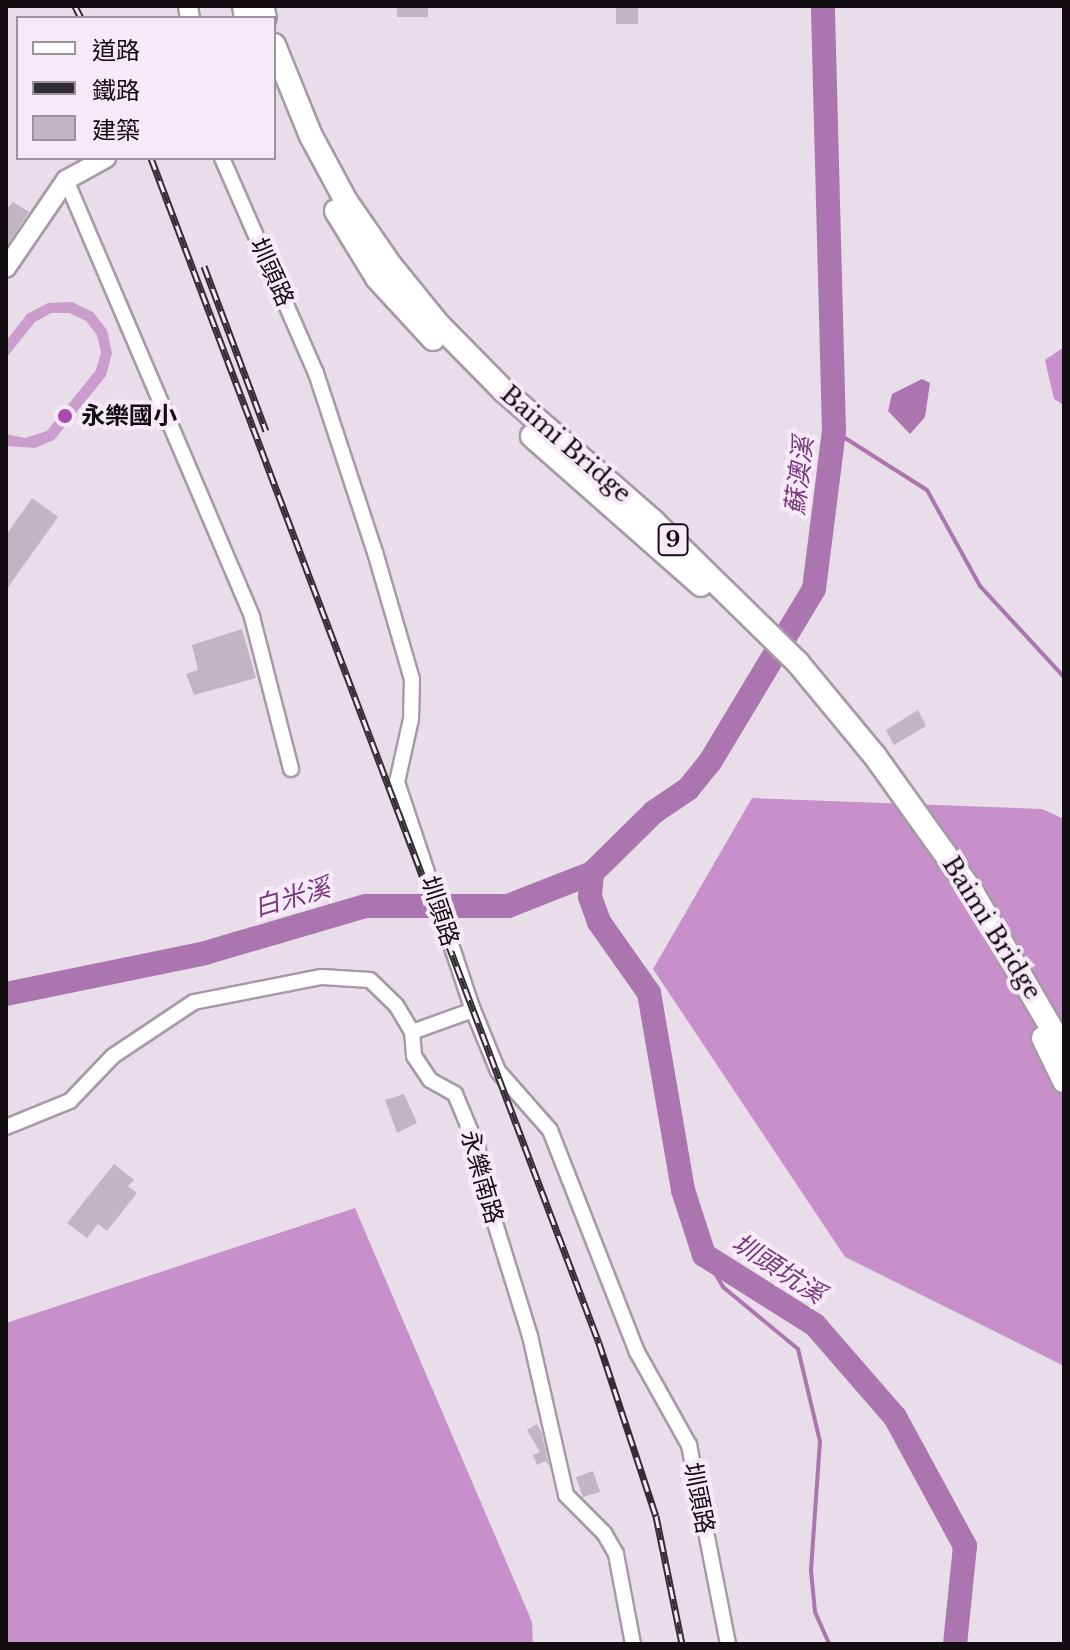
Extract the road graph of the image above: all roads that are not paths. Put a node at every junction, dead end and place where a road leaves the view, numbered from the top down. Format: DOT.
graph roads {
  1 [pos="276,50"];
  2 [pos="276,92"];
  3 [pos="102,160"];
  4 [pos="223,160"];
  5 [pos="66,180"];
  6 [pos="6,268"];
  7 [pos="291,769"];
  8 [pos="473,1010"];
  9 [pos="412,1032"];
  10 [pos="1064,1050"];
  11 [pos="1064,1081"];
  12 [pos="6,1127"];
  13 [pos="633,1644"];
  14 [pos="728,1644"];
  1 -- 10 [label="main road, Baimi Bridge / 9"];
  2 -- 11 [label="main road, Baimi Bridge / 9"];
  3 -- 5 [label="street"];
  4 -- 8 [label="street, 圳頭路"];
  5 -- 6 [label="street"];
  5 -- 7 [label="street"];
  8 -- 9 [label="street"];
  8 -- 14 [label="street, 圳頭路"];
  9 -- 12 [label="street, 永樂南路"];
  9 -- 13 [label="street, 永樂南路"];
}
